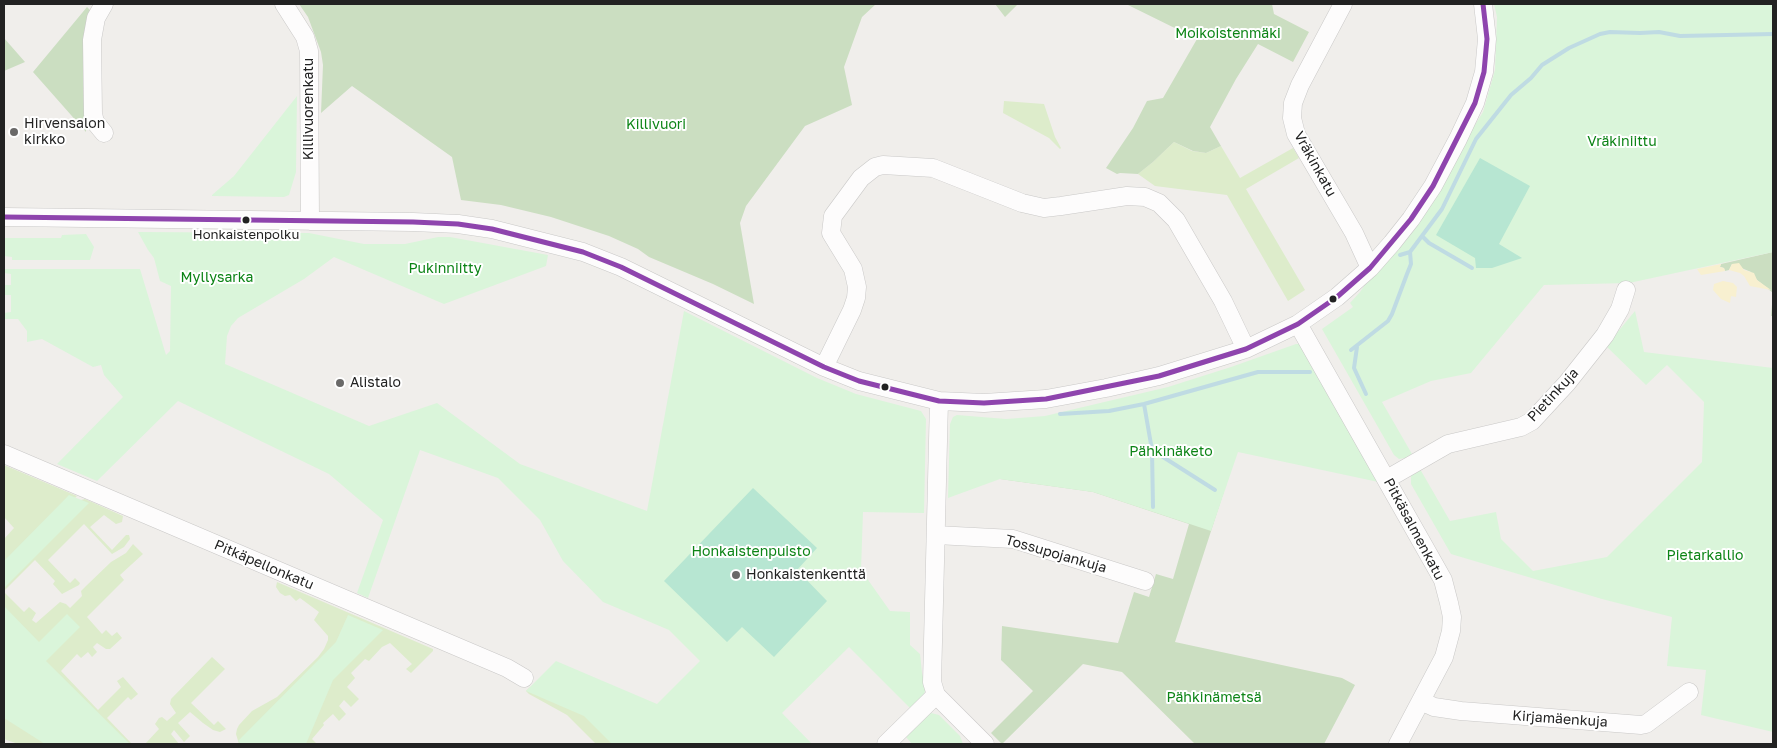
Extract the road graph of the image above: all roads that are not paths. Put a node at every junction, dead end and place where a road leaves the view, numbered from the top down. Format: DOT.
graph roads {
  1 [pos="104,4"];
  2 [pos="284,4"];
  3 [pos="1343,4"];
  4 [pos="1483,4"];
  5 [pos="104,133"];
  6 [pos="4,216"];
  7 [pos="310,221"];
  8 [pos="1370,268"];
  9 [pos="1626,290"];
  10 [pos="1298,324"];
  11 [pos="1246,349"];
  12 [pos="824,367"];
  13 [pos="939,401"];
  14 [pos="4,454"];
  15 [pos="1387,479"];
  16 [pos="936,535"];
  17 [pos="1145,581"];
  18 [pos="524,678"];
  19 [pos="1689,692"];
  20 [pos="936,695"];
  21 [pos="1421,701"];
  22 [pos="886,744"];
  23 [pos="986,744"];
  24 [pos="1398,744"];
  1 -- 5 [label="street"];
  2 -- 7 [label="street, Killivuorenkatu"];
  3 -- 8 [label="street, Vräkinkatu"];
  4 -- 8 [label="street"];
  6 -- 7 [label="street"];
  7 -- 12 [label="street"];
  8 -- 10 [label="street"];
  9 -- 15 [label="street, Pietinkuja"];
  10 -- 11 [label="street"];
  10 -- 15 [label="street, Pitkäsalmenkatu"];
  11 -- 12 [label="street"];
  11 -- 13 [label="street"];
  12 -- 13 [label="street"];
  13 -- 16 [label="street"];
  14 -- 18 [label="street, Pitkäpellonkatu"];
  15 -- 21 [label="street, Pitkäsalmenkatu"];
  16 -- 17 [label="street, Tossupojankuja"];
  16 -- 20 [label="street"];
  19 -- 21 [label="street, Kirjamäenkuja"];
  20 -- 22 [label="street"];
  20 -- 23 [label="street"];
  21 -- 24 [label="street, Pitkäsalmenkatu"];
}
